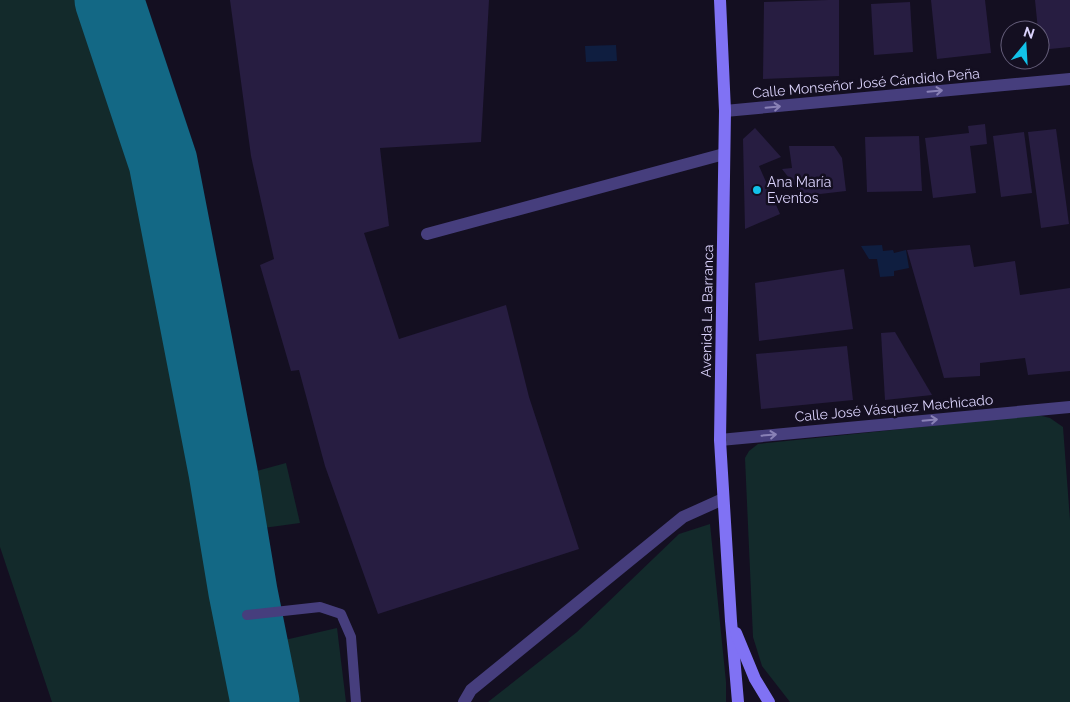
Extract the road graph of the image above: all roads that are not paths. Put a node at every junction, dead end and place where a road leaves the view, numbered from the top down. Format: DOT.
graph roads {
  1 [pos="720,0"];
  2 [pos="1070,79"];
  3 [pos="725,111"];
  4 [pos="724,154"];
  5 [pos="427,234"];
  6 [pos="1070,407"];
  7 [pos="720,440"];
  8 [pos="723,499"];
  9 [pos="247,615"];
  10 [pos="731,622"];
  11 [pos="356,702"];
  12 [pos="464,702"];
  13 [pos="738,702"];
  14 [pos="769,702"];
  1 -- 3 [label="street, Avenida La Barranca"];
  3 -- 2 [label="street, Calle Monseñor José Cándido Peña, one-way"];
  3 -- 4 [label="street, Avenida La Barranca"];
  4 -- 5 [label="street"];
  4 -- 7 [label="street, Avenida La Barranca"];
  7 -- 6 [label="street, Calle José Vásquez Machicado, one-way"];
  7 -- 8 [label="street, Avenida La Barranca"];
  8 -- 10 [label="street, Avenida La Barranca"];
  8 -- 12 [label="street"];
  9 -- 11 [label="lane"];
  10 -- 13 [label="street, Avenida La Barranca"];
  10 -- 14 [label="street, Avenida La Barranca"];
}
